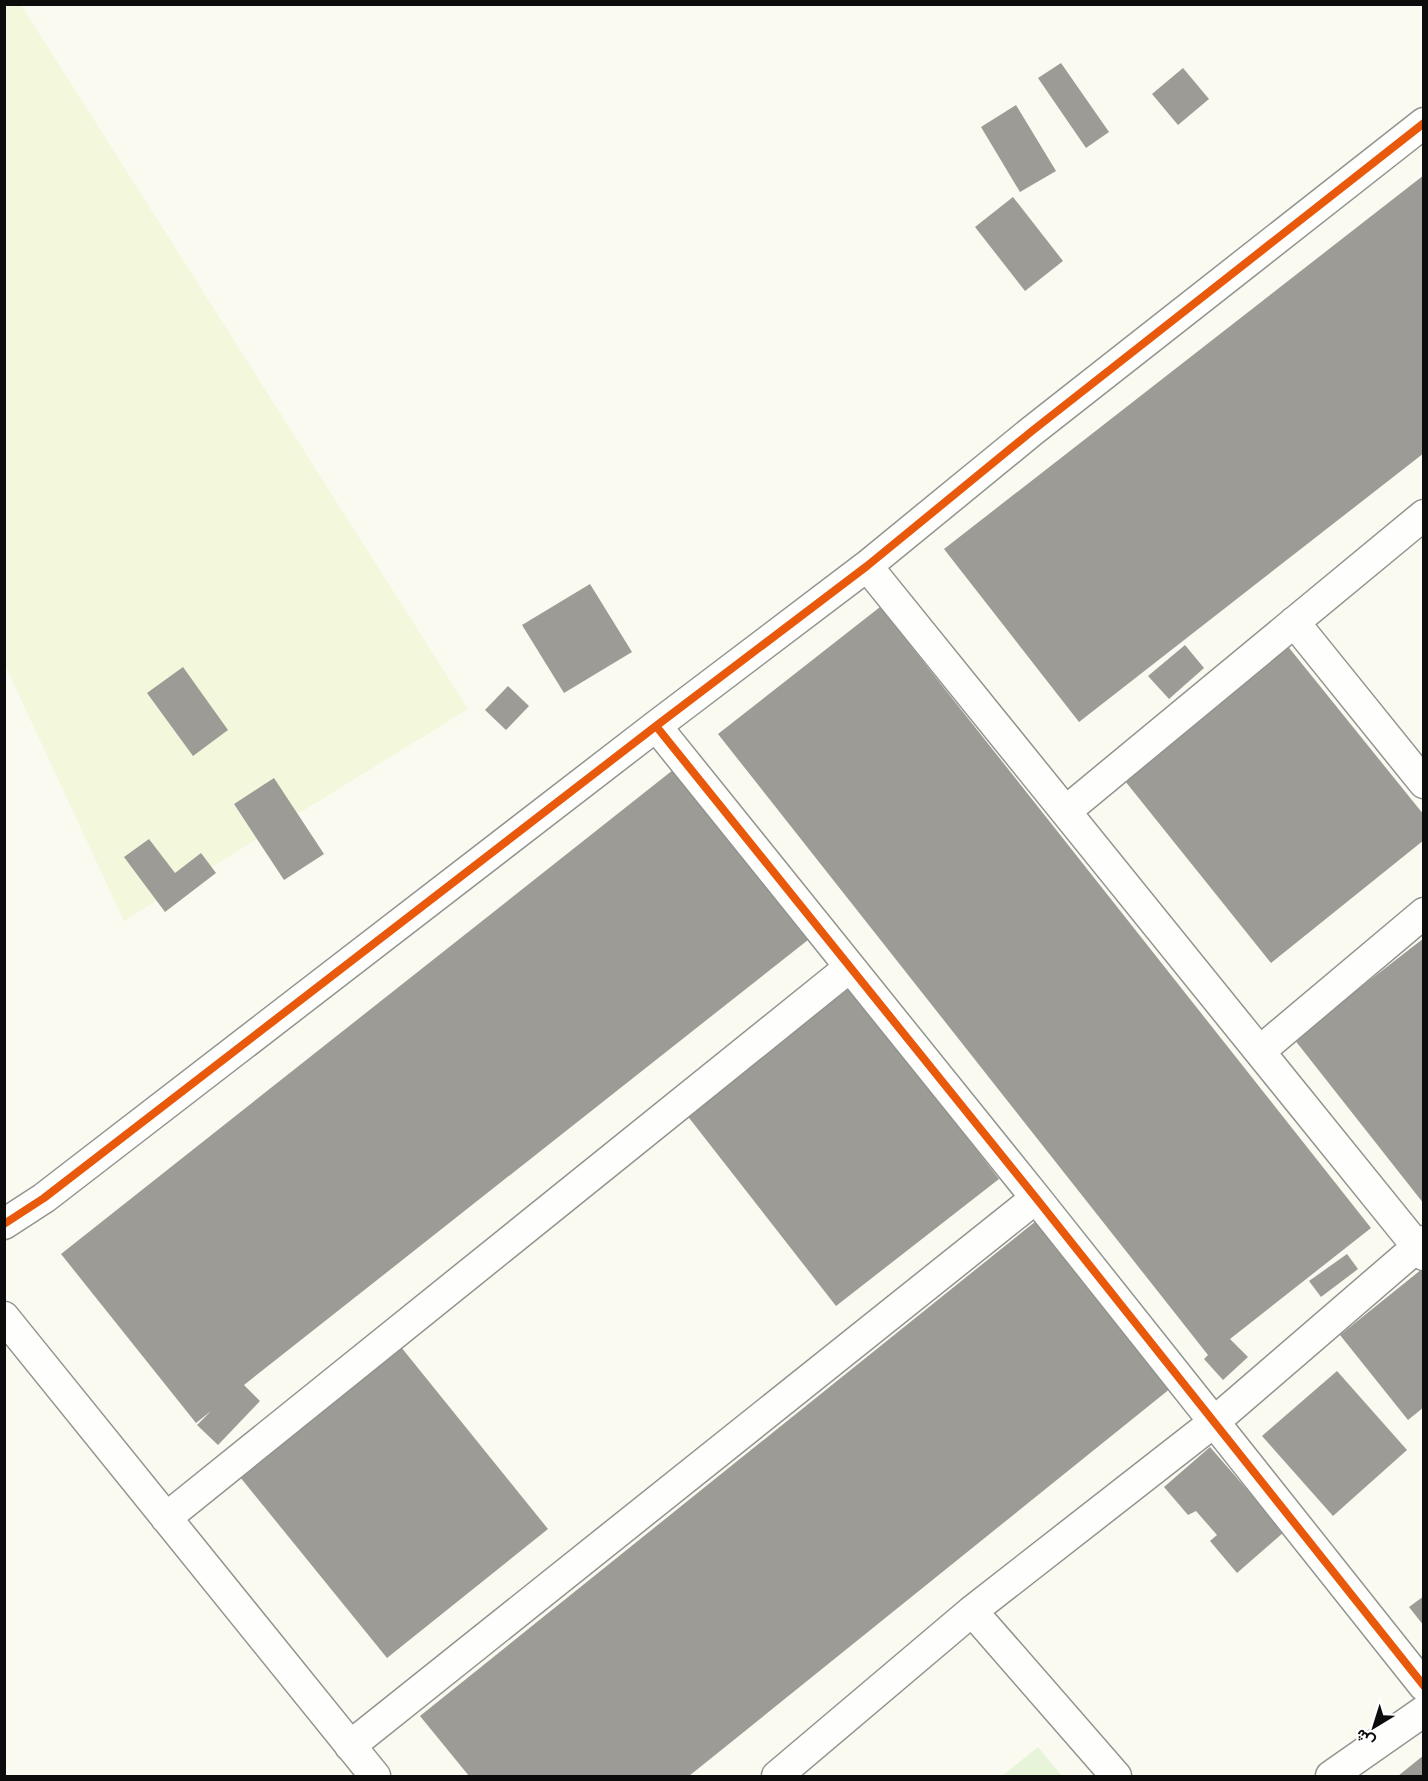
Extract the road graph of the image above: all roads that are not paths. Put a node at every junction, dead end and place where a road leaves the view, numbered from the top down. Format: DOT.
graph roads {
  1 [pos="1424,123"];
  2 [pos="1424,515"];
  3 [pos="867,566"];
  4 [pos="1294,622"];
  5 [pos="656,726"];
  6 [pos="1424,783"];
  7 [pos="1066,811"];
  8 [pos="1424,914"];
  9 [pos="850,968"];
  10 [pos="1260,1051"];
  11 [pos="1036,1198"];
  12 [pos="4,1224"];
  13 [pos="1421,1248"];
  14 [pos="4,1317"];
  15 [pos="1214,1422"];
  16 [pos="166,1518"];
  17 [pos="972,1611"];
  18 [pos="1424,1686"];
  19 [pos="1424,1711"];
  20 [pos="350,1746"];
  21 [pos="375,1776"];
  22 [pos="777,1776"];
  23 [pos="1116,1776"];
  24 [pos="1330,1776"];
  1 -- 3 [label="street"];
  2 -- 4 [label="street"];
  3 -- 5 [label="street"];
  3 -- 7 [label="street"];
  4 -- 6 [label="street"];
  4 -- 7 [label="street"];
  5 -- 9 [label="street"];
  5 -- 12 [label="street"];
  7 -- 10 [label="street"];
  8 -- 10 [label="street"];
  9 -- 11 [label="street"];
  9 -- 16 [label="street"];
  10 -- 13 [label="street"];
  11 -- 15 [label="street"];
  11 -- 20 [label="street"];
  13 -- 15 [label="street"];
  14 -- 16 [label="street"];
  15 -- 17 [label="street"];
  15 -- 18 [label="street"];
  16 -- 20 [label="street"];
  17 -- 22 [label="street"];
  17 -- 23 [label="street"];
  19 -- 24 [label="street"];
  20 -- 21 [label="street"];
}
